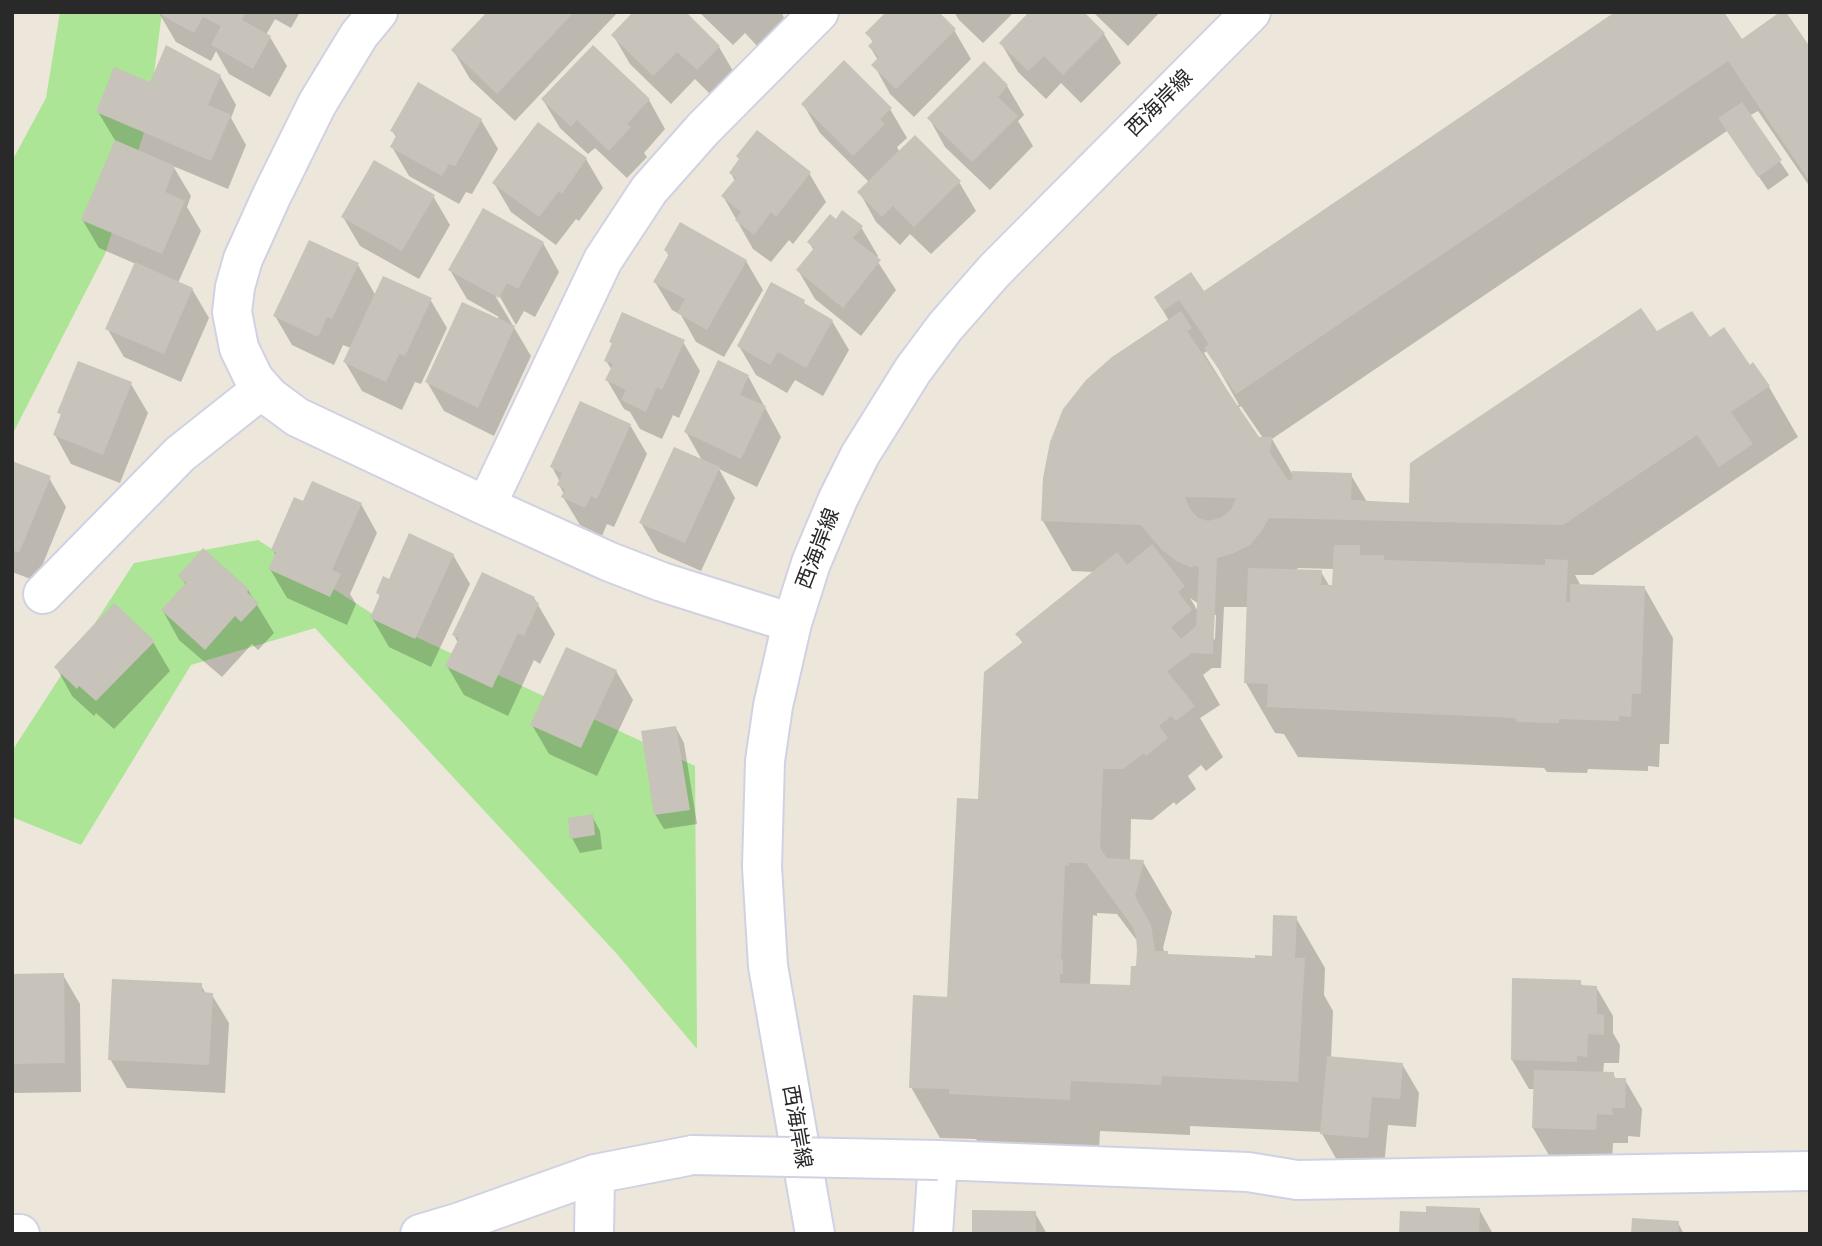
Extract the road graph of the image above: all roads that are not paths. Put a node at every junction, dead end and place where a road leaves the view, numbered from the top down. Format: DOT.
graph roads {
  1 [pos="378,12"];
  2 [pos="819,12"];
  3 [pos="1251,12"];
  4 [pos="262,389"];
  5 [pos="486,506"];
  6 [pos="43,594"];
  7 [pos="792,623"];
  8 [pos="938,1160"];
  9 [pos="1810,1171"];
  10 [pos="595,1174"];
  11 [pos="12,1234"];
  12 [pos="20,1234"];
  13 [pos="420,1234"];
  14 [pos="594,1234"];
  15 [pos="815,1234"];
  16 [pos="933,1234"];
  1 -- 4 [label="street"];
  2 -- 5 [label="street"];
  3 -- 7 [label="street, 西海岸線"];
  4 -- 5 [label="street"];
  4 -- 6 [label="street"];
  5 -- 7 [label="street"];
  7 -- 15 [label="street, 西海岸線"];
  8 -- 9 [label="street"];
  8 -- 10 [label="street, bridge"];
  8 -- 16 [label="street"];
  10 -- 13 [label="street"];
  10 -- 14 [label="street"];
  11 -- 12 [label="street"];
}
